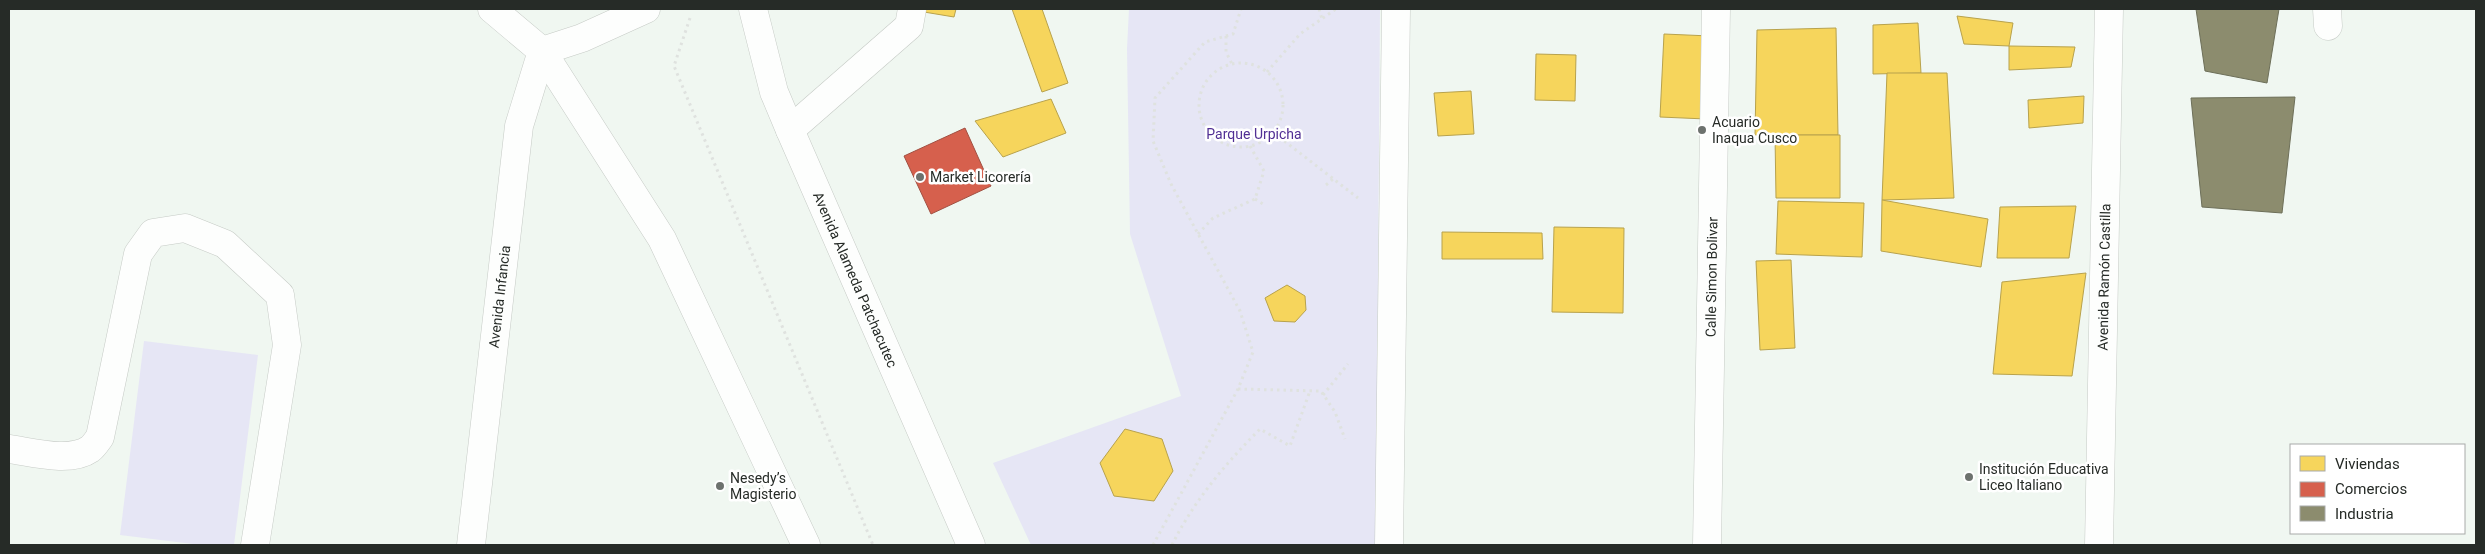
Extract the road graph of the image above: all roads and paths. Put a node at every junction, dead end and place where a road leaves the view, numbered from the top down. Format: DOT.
graph roads {
  1 [pos="492,9"];
  2 [pos="646,9"];
  3 [pos="753,9"];
  4 [pos="912,9"];
  5 [pos="1241,9"];
  6 [pos="1320,9"];
  7 [pos="1336,9"];
  8 [pos="1396,9"];
  9 [pos="1716,9"];
  10 [pos="2108,9"];
  11 [pos="690,18"];
  12 [pos="1322,19"];
  13 [pos="1226,36"];
  14 [pos="542,51"];
  15 [pos="1232,64"];
  16 [pos="1267,72"];
  17 [pos="790,130"];
  18 [pos="1274,133"];
  19 [pos="1250,146"];
  20 [pos="1333,179"];
  21 [pos="1326,185"];
  22 [pos="1255,199"];
  23 [pos="1361,200"];
  24 [pos="1263,204"];
  25 [pos="1198,234"];
  26 [pos="1348,364"];
  27 [pos="1238,389"];
  28 [pos="1310,391"];
  29 [pos="1323,395"];
  30 [pos="1345,439"];
  31 [pos="9,449"];
  32 [pos="255,545"];
  33 [pos="471,545"];
  34 [pos="806,545"];
  35 [pos="873,545"];
  36 [pos="971,545"];
  37 [pos="1153,545"];
  38 [pos="1172,545"];
  39 [pos="1388,545"];
  40 [pos="1707,545"];
  41 [pos="2100,545"];
  1 -- 14 [label="main road"];
  2 -- 14 [label="main road"];
  3 -- 17 [label="main road, Avenida Alameda Patchacutec"];
  4 -- 17 [label="main road"];
  5 -- 13 [label="path"];
  6 -- 12 [label="path"];
  7 -- 12 [label="path"];
  8 -- 39 [label="main road"];
  9 -- 40 [label="main road, Calle Simon Bolivar"];
  10 -- 41 [label="main road, Avenida Ramón Castilla"];
  11 -- 35 [label="path"];
  12 -- 16 [label="path"];
  13 -- 15 [label="path"];
  13 -- 25 [label="path"];
  14 -- 33 [label="main road, Avenida Infancia"];
  14 -- 34 [label="main road"];
  15 -- 16 [label="path"];
  15 -- 19 [label="path"];
  16 -- 18 [label="path"];
  17 -- 36 [label="main road, Avenida Alameda Patchacutec"];
  18 -- 19 [label="path"];
  18 -- 20 [label="path"];
  19 -- 22 [label="path"];
  20 -- 21 [label="path"];
  20 -- 23 [label="path"];
  22 -- 24 [label="path"];
  22 -- 25 [label="path"];
  25 -- 27 [label="path"];
  26 -- 29 [label="path"];
  27 -- 28 [label="path"];
  27 -- 37 [label="path"];
  28 -- 29 [label="path"];
  28 -- 38 [label="path"];
  29 -- 30 [label="path"];
  31 -- 32 [label="main road"];
}
